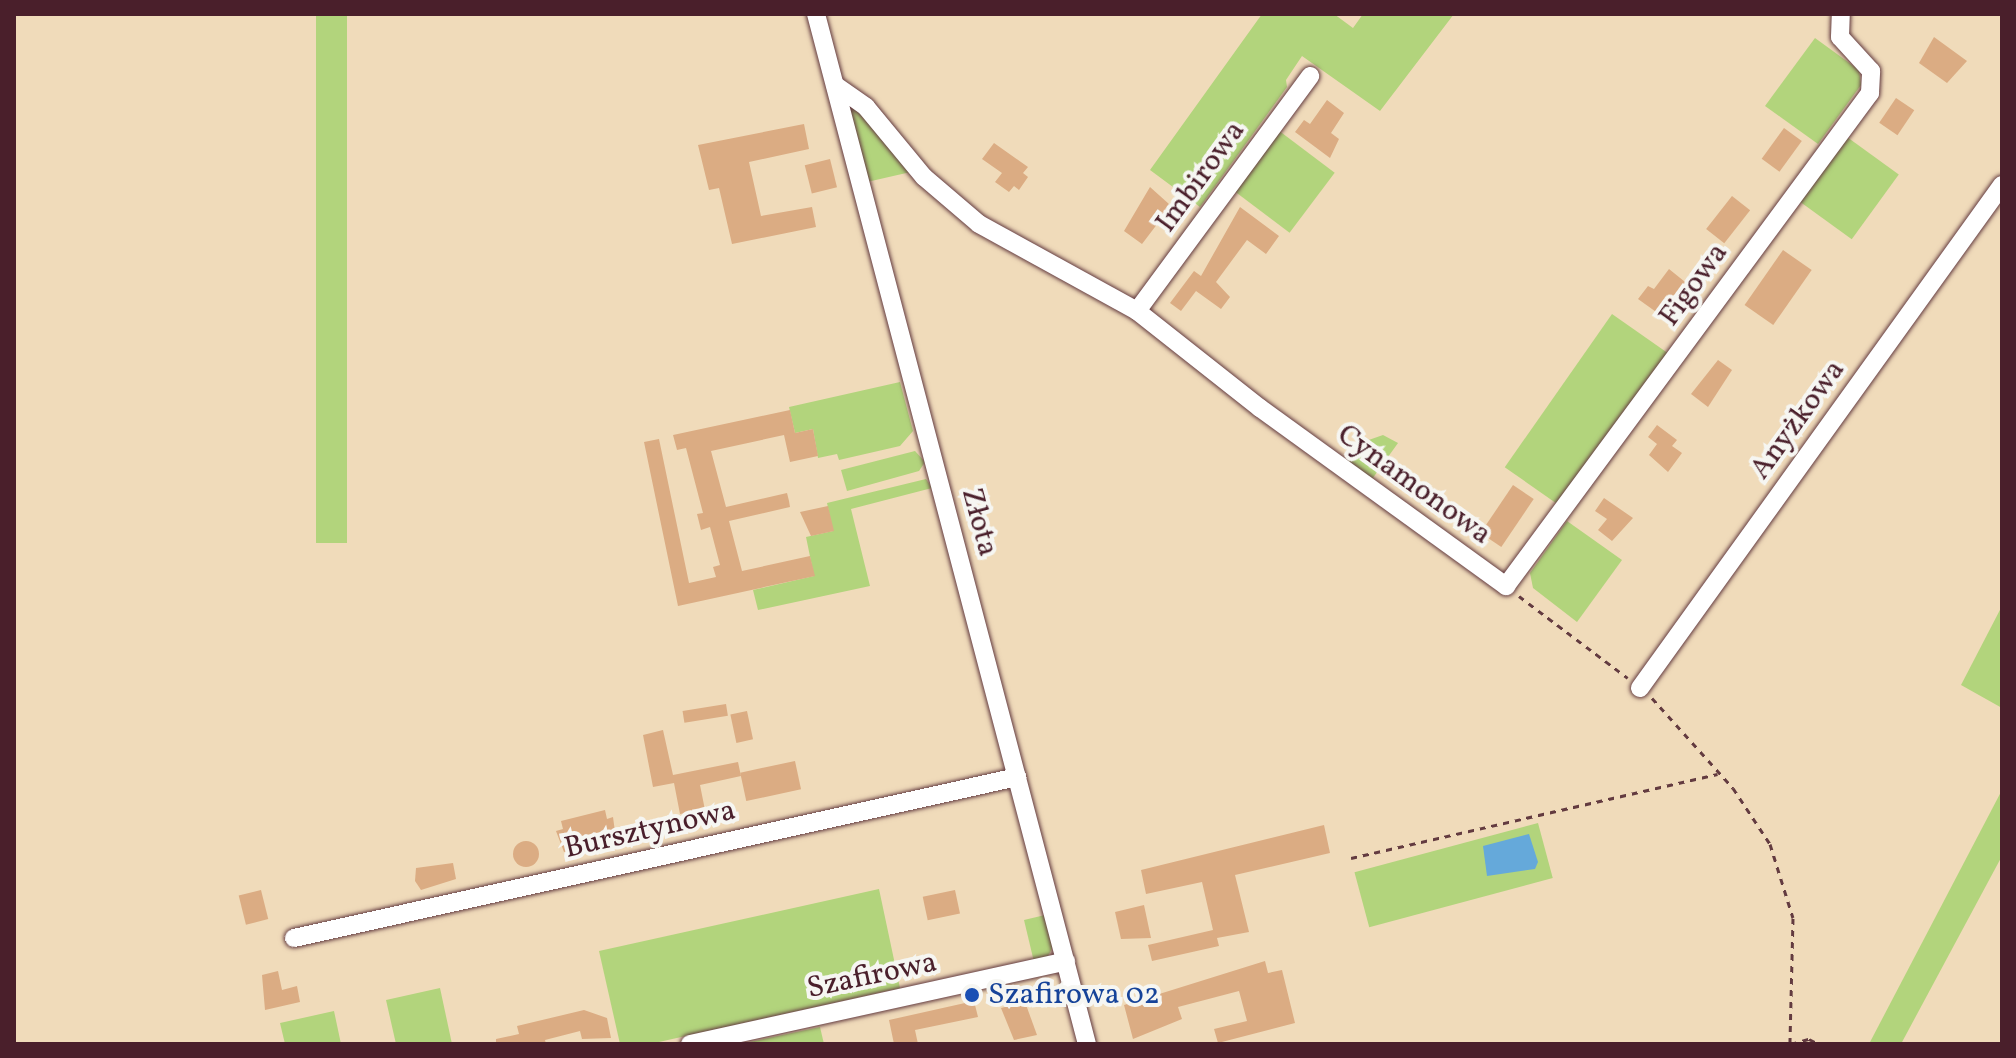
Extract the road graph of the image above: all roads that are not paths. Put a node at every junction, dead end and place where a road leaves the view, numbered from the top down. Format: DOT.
graph roads {
  1 [pos="816,14"];
  2 [pos="1841,14"];
  3 [pos="1310,76"];
  4 [pos="835,85"];
  5 [pos="2002,185"];
  6 [pos="1137,311"];
  7 [pos="1506,586"];
  8 [pos="1640,688"];
  9 [pos="1017,777"];
  10 [pos="294,938"];
  11 [pos="1066,961"];
  12 [pos="690,1044"];
  13 [pos="1087,1044"];
  1 -- 4 [label="street, Złota"];
  2 -- 7 [label="street, Figowa"];
  3 -- 6 [label="street, Imbirowa"];
  4 -- 6 [label="street, Cynamonowa"];
  4 -- 9 [label="street, Złota"];
  5 -- 8 [label="street, Anyżkowa"];
  6 -- 7 [label="street, Cynamonowa"];
  9 -- 10 [label="street, Bursztynowa"];
  9 -- 11 [label="street, Złota"];
  11 -- 12 [label="street, Szafirowa"];
  11 -- 13 [label="street, Złota"];
}
